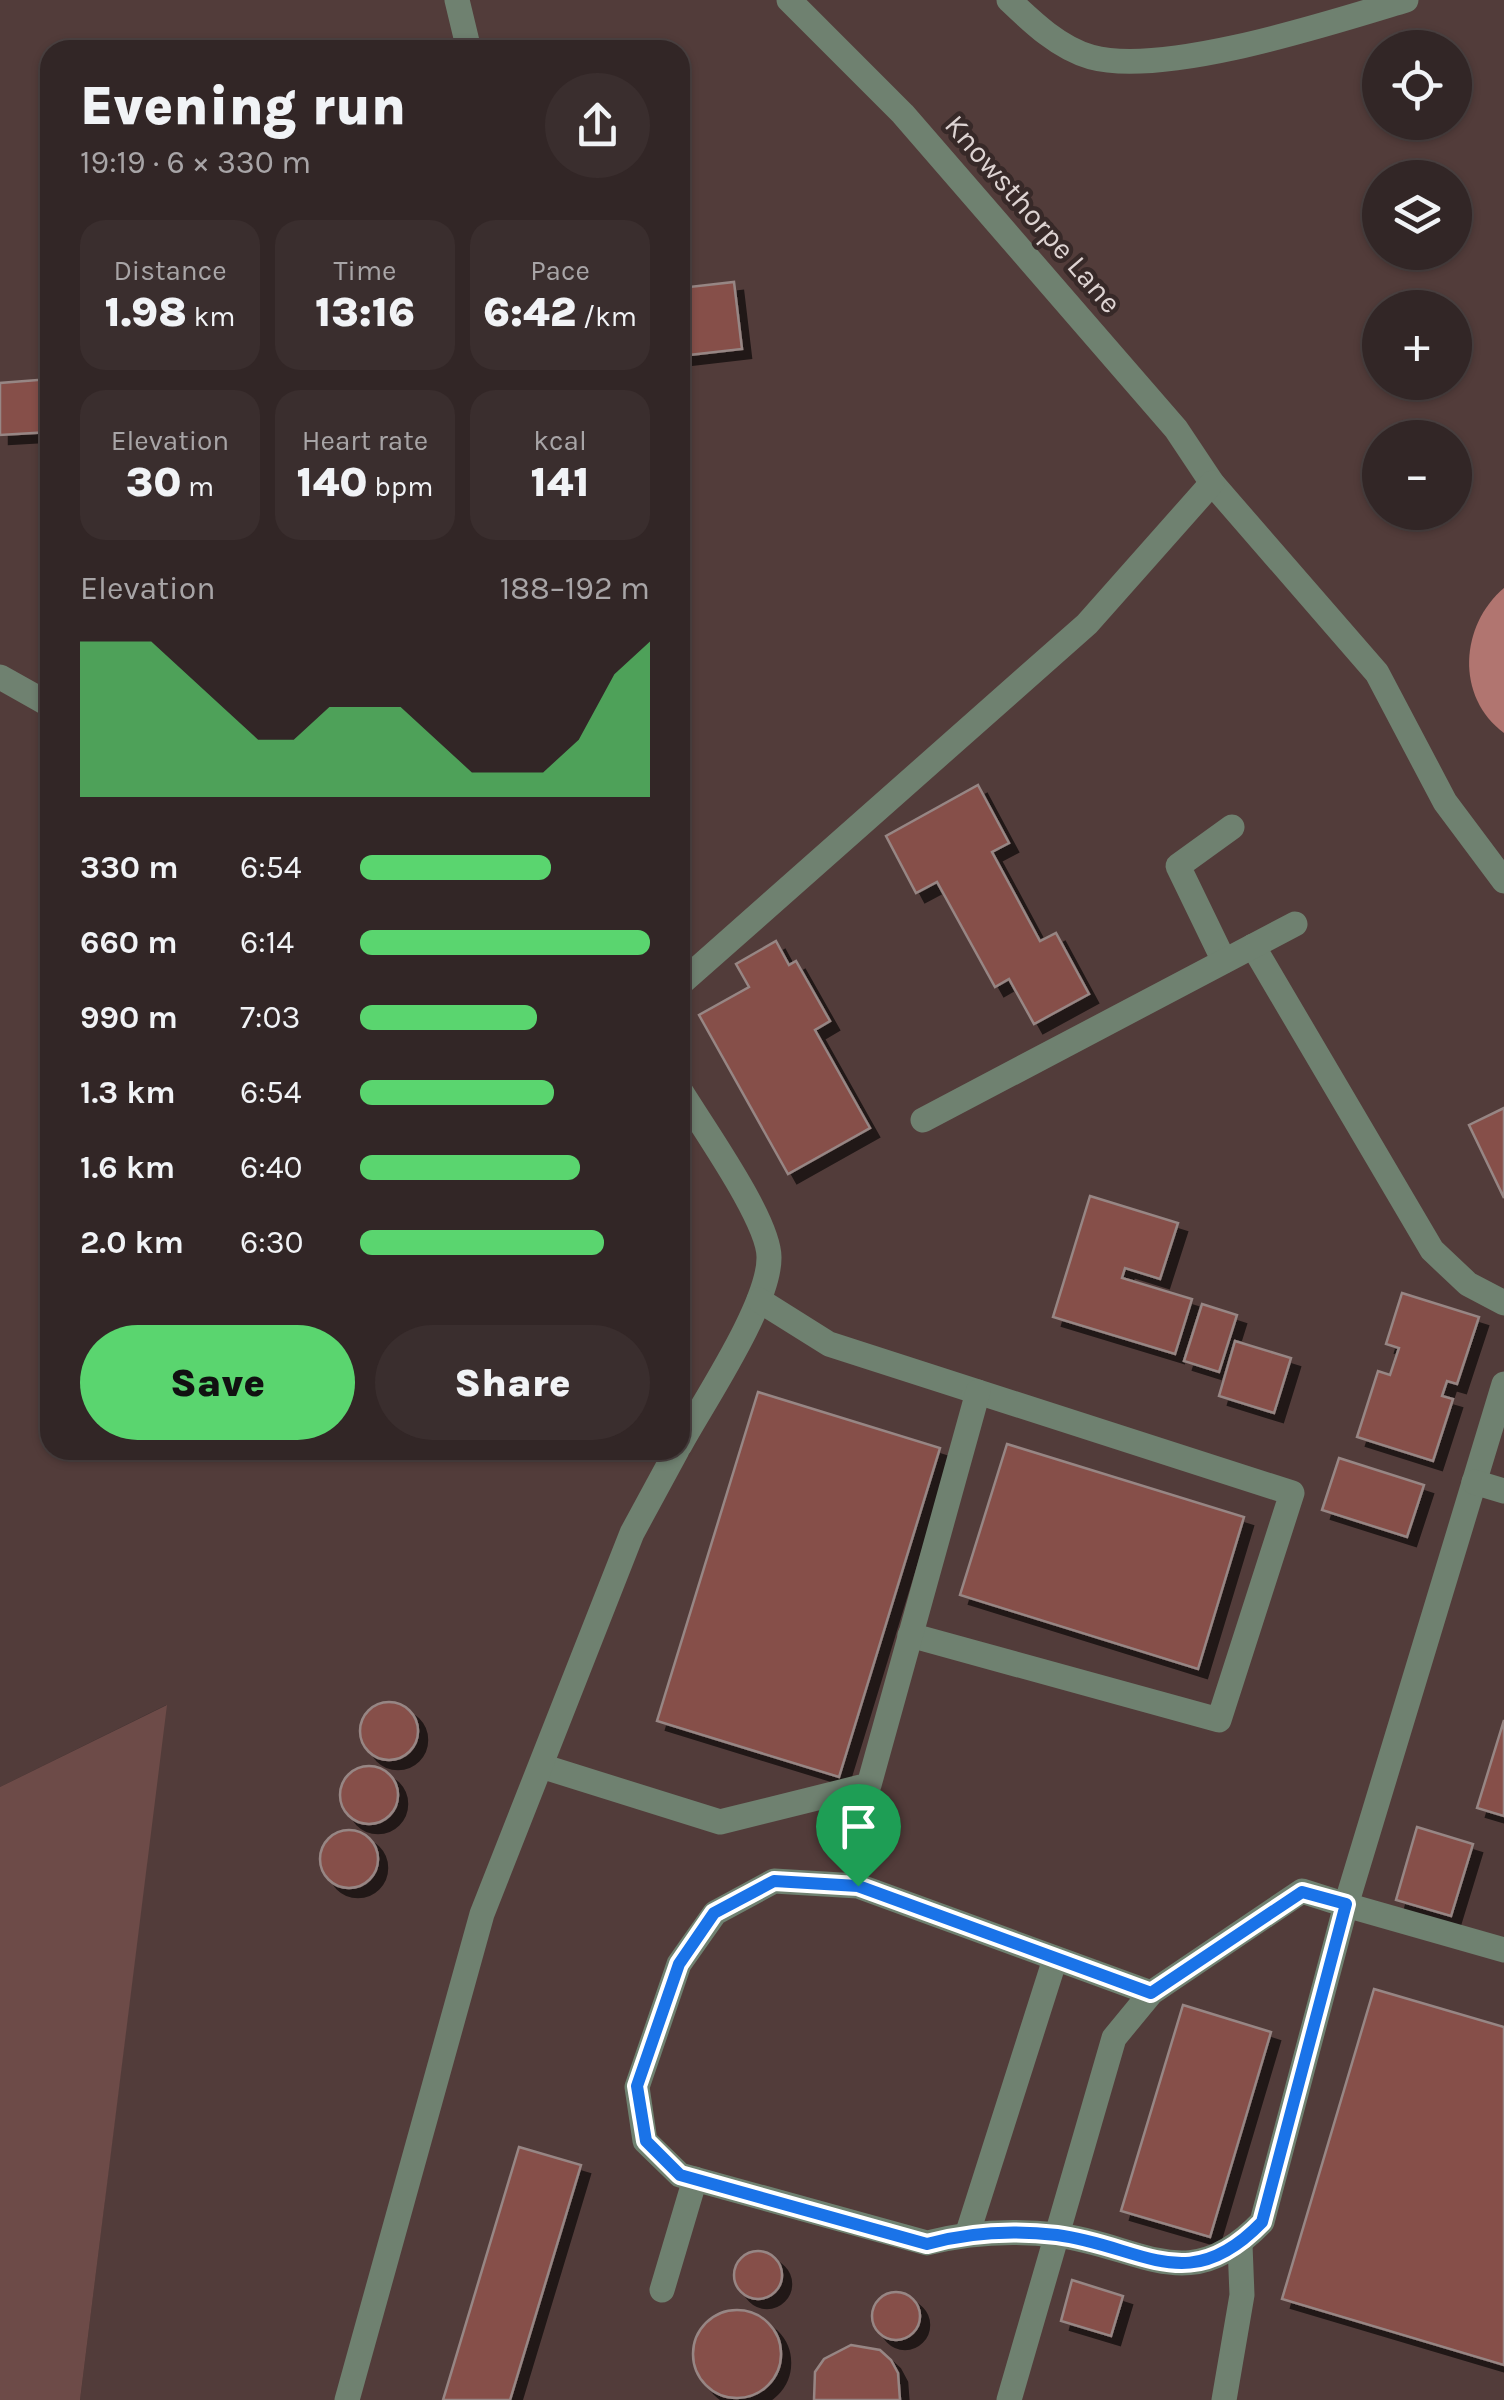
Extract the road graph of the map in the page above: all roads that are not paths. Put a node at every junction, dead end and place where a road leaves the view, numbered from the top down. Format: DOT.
graph roads {
  1 [pos="457,0"];
  2 [pos="789,0"];
  3 [pos="1010,0"];
  4 [pos="1406,0"];
  5 [pos="467,40"];
  6 [pos="1212,483"];
  7 [pos="0,676"];
  8 [pos="40,699"];
  9 [pos="1232,828"];
  10 [pos="1504,882"];
  11 [pos="1295,924"];
  12 [pos="1254,946"];
  13 [pos="1224,961"];
  14 [pos="690,975"];
  15 [pos="690,1107"];
  16 [pos="923,1120"];
  17 [pos="759,1300"];
  18 [pos="1504,1303"];
  19 [pos="1504,1384"];
  20 [pos="978,1392"];
  21 [pos="690,1425"];
  22 [pos="671,1460"];
  23 [pos="1474,1482"];
  24 [pos="1504,1491"];
  25 [pos="910,1635"];
  26 [pos="541,1766"];
  27 [pos="1346,1904"];
  28 [pos="1504,1950"];
  29 [pos="1055,1959"];
  30 [pos="1151,1993"];
  31 [pos="695,2179"];
  32 [pos="968,2232"];
  33 [pos="1059,2236"];
  34 [pos="1240,2245"];
  35 [pos="662,2290"];
  36 [pos="347,2400"];
  37 [pos="1010,2400"];
  38 [pos="1224,2400"];
  1 -- 5 [label="street"];
  2 -- 6 [label="street, Knowsthorpe Lane"];
  3 -- 4 [label="street"];
  6 -- 10 [label="street, Knowsthorpe Lane"];
  6 -- 14 [label="street"];
  7 -- 8 [label="street"];
  9 -- 13 [label="street"];
  11 -- 12 [label="street"];
  12 -- 13 [label="street"];
  12 -- 18 [label="street"];
  13 -- 16 [label="street"];
  15 -- 17 [label="street"];
  17 -- 20 [label="street"];
  17 -- 21 [label="street"];
  19 -- 23 [label="street"];
  20 -- 25 [label="street"];
  20 -- 25 [label="street"];
  22 -- 26 [label="street"];
  23 -- 24 [label="street"];
  23 -- 27 [label="street"];
  25 -- 26 [label="street"];
  26 -- 36 [label="street"];
  27 -- 28 [label="street"];
  27 -- 30 [label="street"];
  27 -- 34 [label="street"];
  29 -- 30 [label="street"];
  29 -- 31 [label="street"];
  29 -- 32 [label="street"];
  30 -- 33 [label="street"];
  31 -- 32 [label="street"];
  31 -- 35 [label="street"];
  32 -- 33 [label="street"];
  33 -- 34 [label="street"];
  33 -- 37 [label="street"];
  34 -- 38 [label="street"];
}
